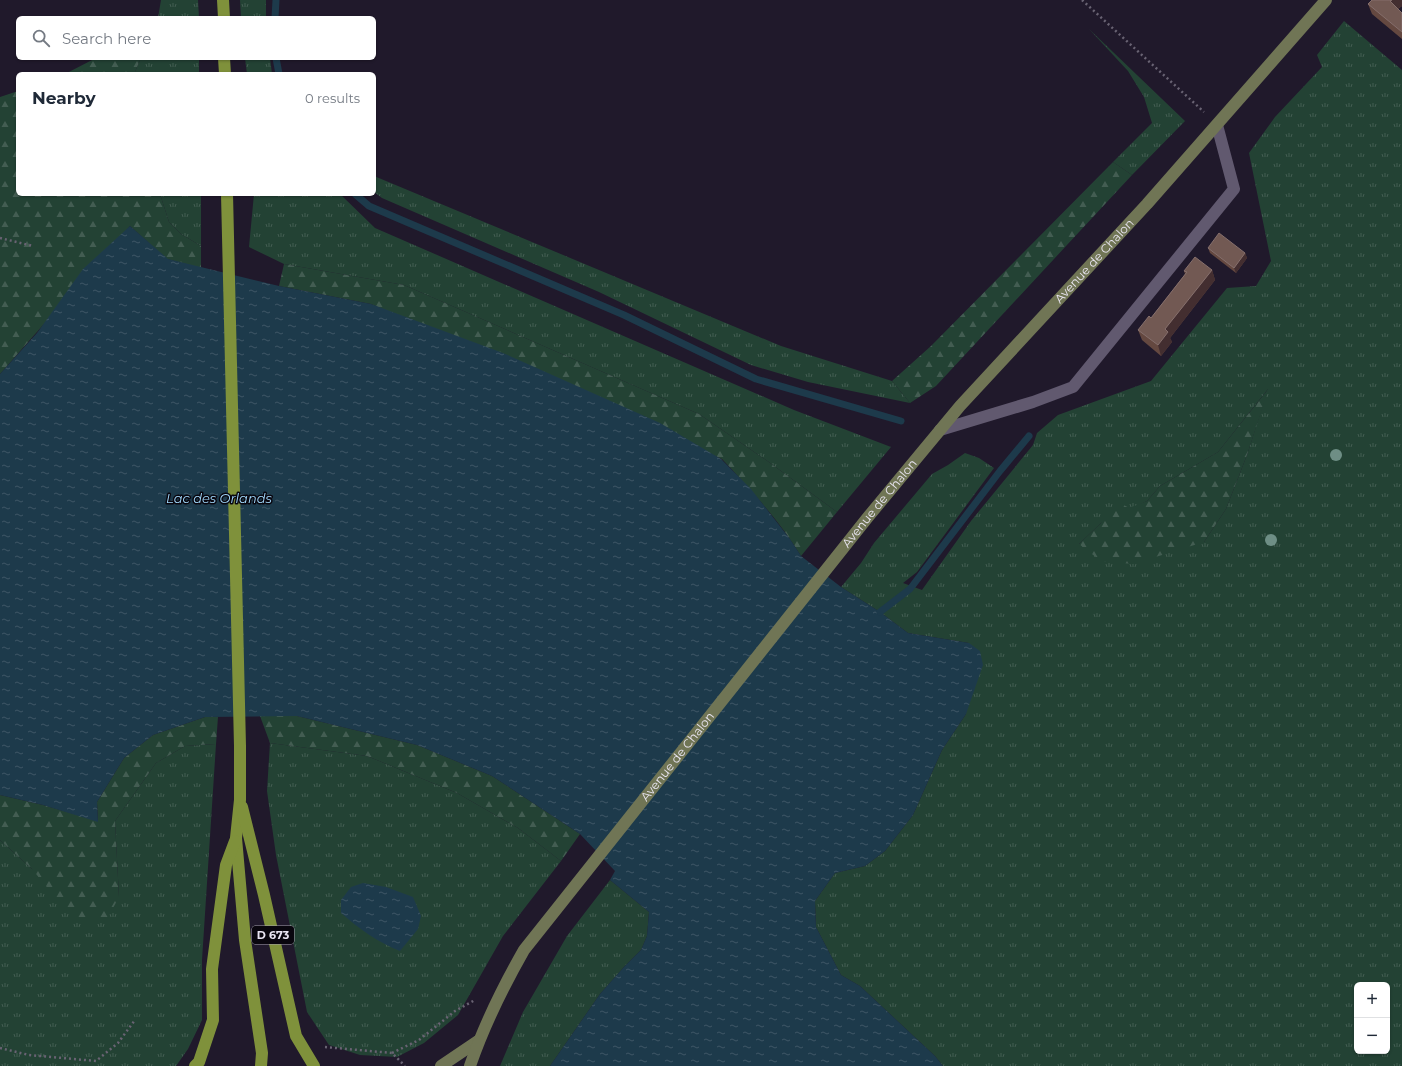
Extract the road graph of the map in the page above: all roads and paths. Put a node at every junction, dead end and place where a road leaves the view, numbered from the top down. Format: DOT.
graph roads {
  1 [pos="223,0"];
  2 [pos="1082,0"];
  3 [pos="1326,0"];
  4 [pos="224,16"];
  5 [pos="224,60"];
  6 [pos="225,72"];
  7 [pos="1218,124"];
  8 [pos="227,196"];
  9 [pos="0,238"];
  10 [pos="33,246"];
  11 [pos="940,430"];
  12 [pos="240,800"];
  13 [pos="236,838"];
  14 [pos="505,982"];
  15 [pos="135,1020"];
  16 [pos="478,1041"];
  17 [pos="0,1048"];
  18 [pos="392,1053"];
  19 [pos="195,1066"];
  20 [pos="260,1066"];
  21 [pos="314,1066"];
  22 [pos="441,1066"];
  23 [pos="470,1066"];
  1 -- 4 [label="main road"];
  2 -- 7 [label="path"];
  3 -- 7 [label="main road, Avenue de Chalon"];
  5 -- 6 [label="main road"];
  7 -- 11 [label="main road, Avenue de Chalon"];
  7 -- 11 [label="lane"];
  8 -- 12 [label="main road, D 673"];
  9 -- 10 [label="path"];
  11 -- 14 [label="main road, Avenue de Chalon"];
  12 -- 13 [label="main road, D 673"];
  12 -- 21 [label="main road, D 673"];
  13 -- 19 [label="main road"];
  13 -- 20 [label="main road, D 673"];
  14 -- 16 [label="main road, Avenue de Chalon"];
  14 -- 18 [label="path"];
  15 -- 17 [label="path"];
  16 -- 22 [label="main road"];
  16 -- 23 [label="main road, Avenue de Chalon"];
}
